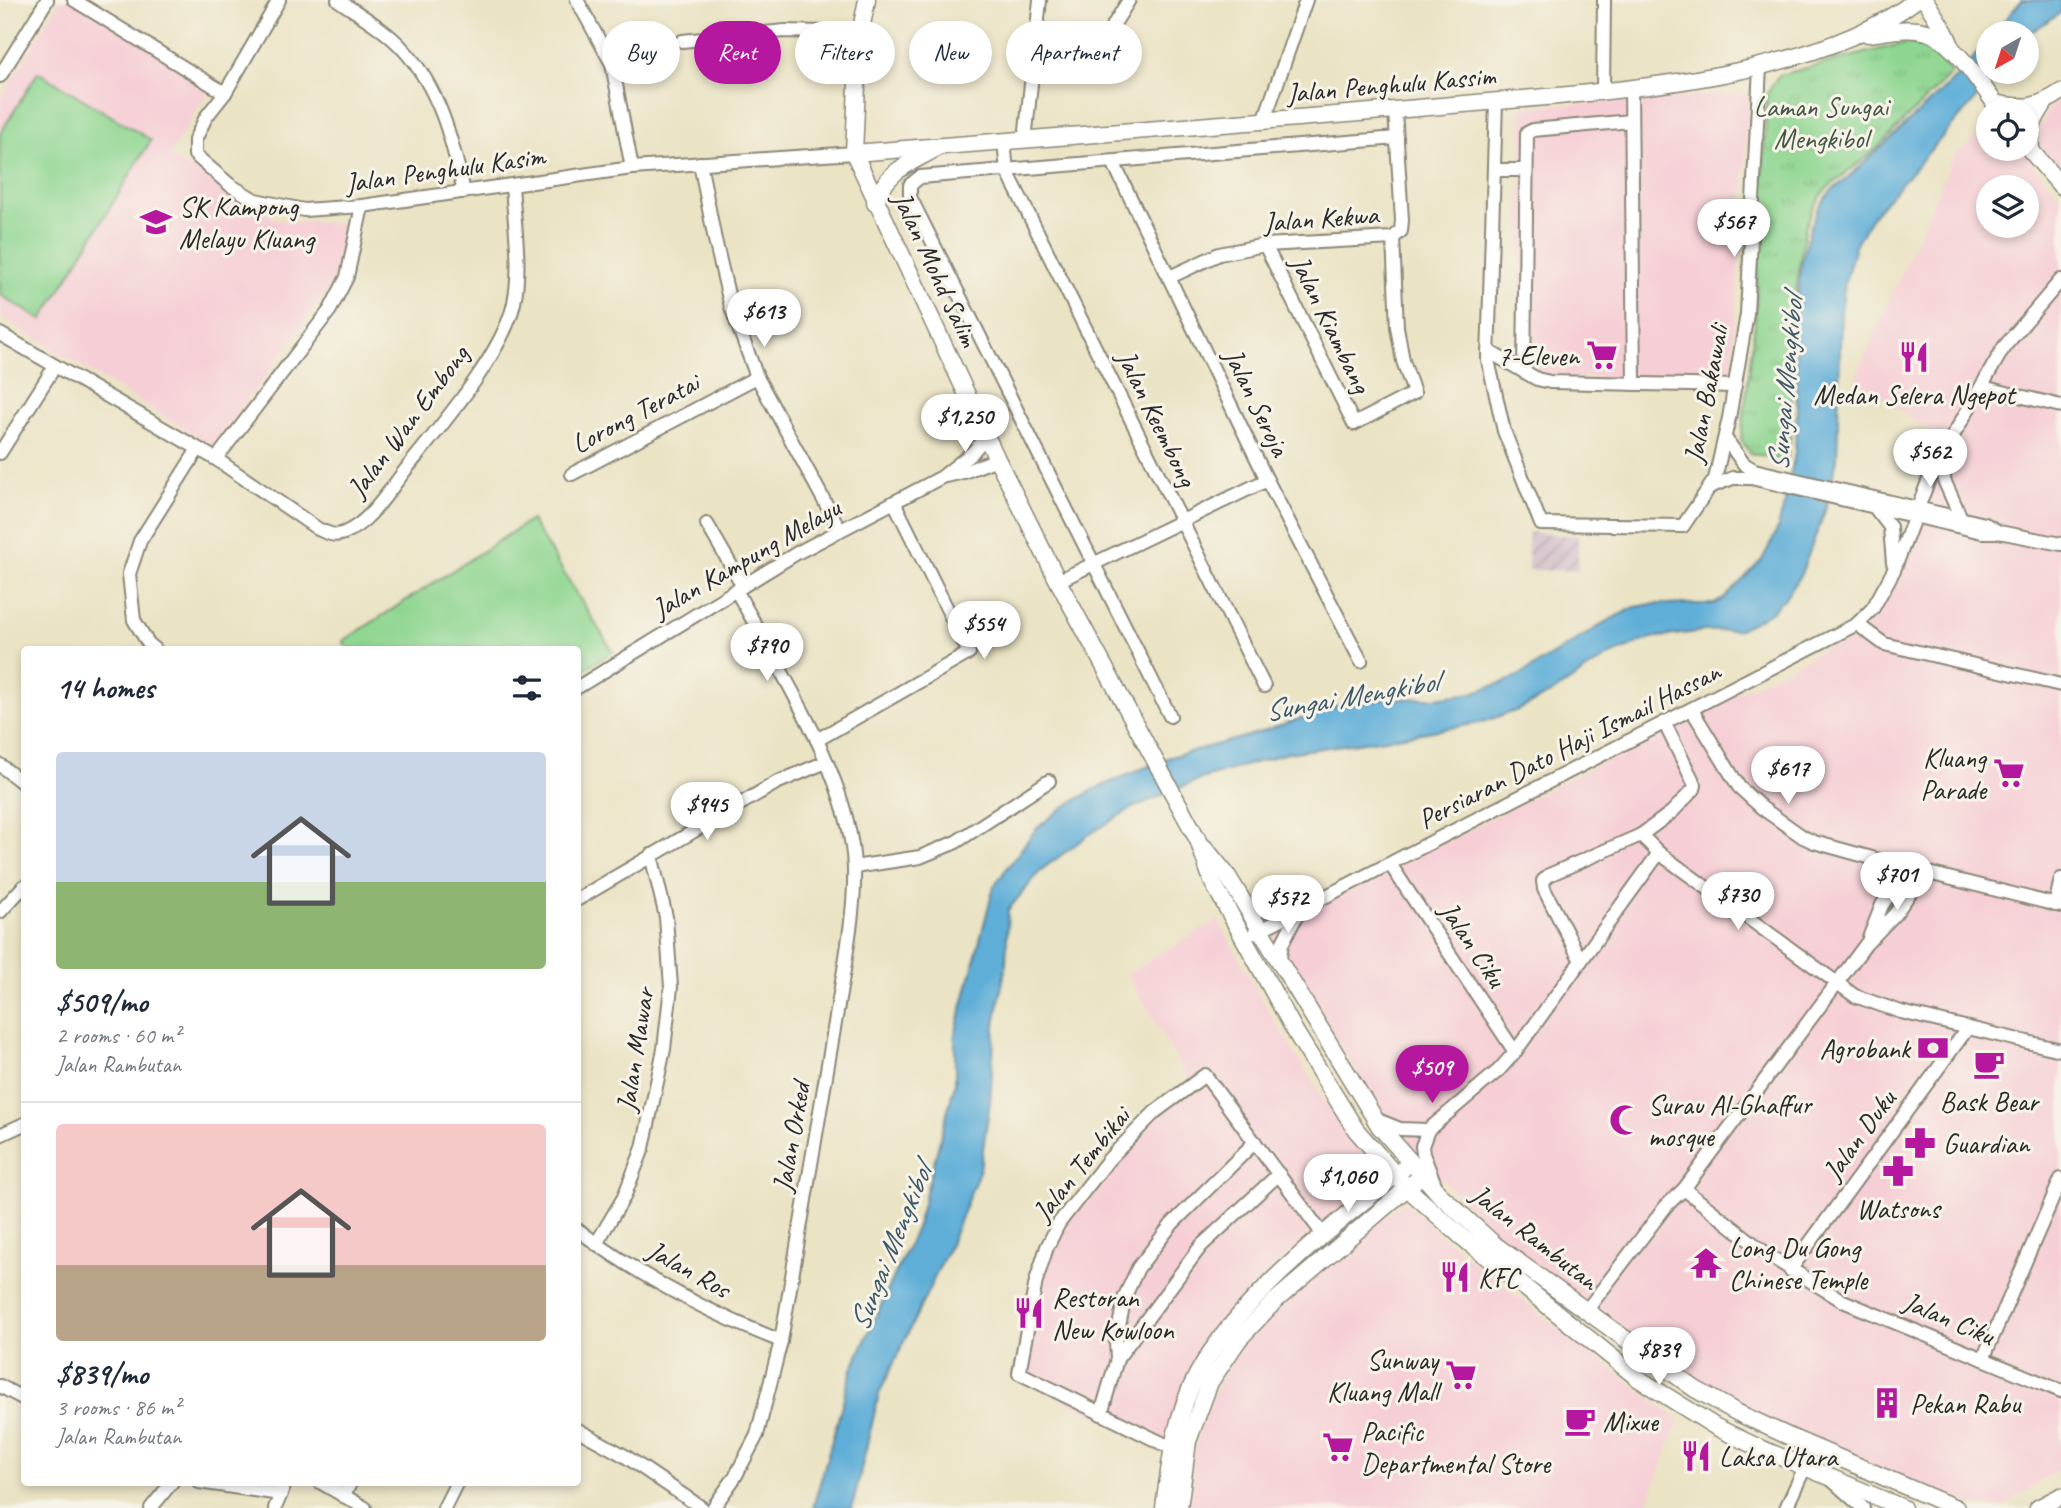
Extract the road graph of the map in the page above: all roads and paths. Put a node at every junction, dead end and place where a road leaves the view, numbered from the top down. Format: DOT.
graph roads {
  1 [pos="47,0"];
  2 [pos="74,0"];
  3 [pos="279,0"];
  4 [pos="338,0"];
  5 [pos="577,0"];
  6 [pos="867,0"];
  7 [pos="1040,0"];
  8 [pos="1129,0"];
  9 [pos="1306,0"];
  10 [pos="1604,0"];
  11 [pos="1916,0"];
  12 [pos="1925,0"];
  13 [pos="863,21"];
  14 [pos="1038,21"];
  15 [pos="1116,21"];
  16 [pos="795,32"];
  17 [pos="1859,35"];
  18 [pos="682,41"];
  19 [pos="1951,48"];
  20 [pos="1760,66"];
  21 [pos="0,76"];
  22 [pos="857,84"];
  23 [pos="1031,84"];
  24 [pos="1632,88"];
  25 [pos="1603,92"];
  26 [pos="2061,92"];
  27 [pos="225,93"];
  28 [pos="1990,98"];
  29 [pos="1496,102"];
  30 [pos="2044,104"];
  31 [pos="2039,105"];
  32 [pos="1395,110"];
  33 [pos="2039,112"];
  34 [pos="1264,121"];
  35 [pos="1631,121"];
  36 [pos="1397,138"];
  37 [pos="1025,140"];
  38 [pos="1004,141"];
  39 [pos="940,146"];
  40 [pos="854,153"];
  41 [pos="2039,160"];
  42 [pos="1113,162"];
  43 [pos="700,163"];
  44 [pos="632,168"];
  45 [pos="1493,170"];
  46 [pos="1526,170"];
  47 [pos="1007,171"];
  48 [pos="512,185"];
  49 [pos="911,185"];
  50 [pos="2061,186"];
  51 [pos="464,192"];
  52 [pos="875,204"];
  53 [pos="362,206"];
  54 [pos="1393,238"];
  55 [pos="1265,246"];
  56 [pos="1170,277"];
  57 [pos="2061,280"];
  58 [pos="0,334"];
  59 [pos="1488,351"];
  60 [pos="55,366"];
  61 [pos="1524,372"];
  62 [pos="757,377"];
  63 [pos="1634,384"];
  64 [pos="1735,386"];
  65 [pos="1982,387"];
  66 [pos="2061,406"];
  67 [pos="986,436"];
  68 [pos="1725,438"];
  69 [pos="198,449"];
  70 [pos="1945,450"];
  71 [pos="0,453"];
  72 [pos="216,459"];
  73 [pos="997,459"];
  74 [pos="572,474"];
  75 [pos="1753,474"];
  76 [pos="942,477"];
  77 [pos="1267,480"];
  78 [pos="1712,486"];
  79 [pos="894,502"];
  80 [pos="1872,504"];
  81 [pos="1915,513"];
  82 [pos="1961,518"];
  83 [pos="1181,520"];
  84 [pos="707,523"];
  85 [pos="840,530"];
  86 [pos="1999,532"];
  87 [pos="2061,544"];
  88 [pos="1093,563"];
  89 [pos="1894,570"];
  90 [pos="1058,581"];
  91 [pos="740,588"];
  92 [pos="1857,624"];
  93 [pos="152,646"];
  94 [pos="1361,662"];
  95 [pos="581,685"];
  96 [pos="2061,685"];
  97 [pos="1264,686"];
  98 [pos="1692,710"];
  99 [pos="1170,716"];
  100 [pos="1665,724"];
  101 [pos="817,740"];
  102 [pos="826,762"];
  103 [pos="0,765"];
  104 [pos="1049,781"];
  105 [pos="21,782"];
  106 [pos="1641,835"];
  107 [pos="1198,840"];
  108 [pos="1659,853"];
  109 [pos="651,855"];
  110 [pos="1390,864"];
  111 [pos="854,867"];
  112 [pos="1908,868"];
  113 [pos="1924,872"];
  114 [pos="2061,879"];
  115 [pos="21,889"];
  116 [pos="581,897"];
  117 [pos="2058,905"];
  118 [pos="1299,910"];
  119 [pos="0,912"];
  120 [pos="1261,929"];
  121 [pos="1244,939"];
  122 [pos="1866,944"];
  123 [pos="1581,961"];
  124 [pos="1279,963"];
  125 [pos="1836,984"];
  126 [pos="1968,1029"];
  127 [pos="2061,1050"];
  128 [pos="1515,1052"];
  129 [pos="1375,1119"];
  130 [pos="21,1125"];
  131 [pos="1428,1130"];
  132 [pos="0,1135"];
  133 [pos="1255,1142"];
  134 [pos="1410,1163"];
  135 [pos="1279,1174"];
  136 [pos="1395,1175"];
  137 [pos="1421,1175"];
  138 [pos="2061,1180"];
  139 [pos="1407,1188"];
  140 [pos="1684,1189"];
  141 [pos="1439,1194"];
  142 [pos="581,1232"];
  143 [pos="1324,1236"];
  144 [pos="596,1244"];
  145 [pos="1790,1270"];
  146 [pos="1586,1311"];
  147 [pos="781,1341"];
  148 [pos="1117,1359"];
  149 [pos="1983,1359"];
  150 [pos="0,1386"];
  151 [pos="2061,1391"];
  152 [pos="21,1397"];
  153 [pos="1101,1414"];
  154 [pos="581,1432"];
  155 [pos="1179,1452"];
  156 [pos="1805,1467"];
  157 [pos="1830,1478"];
  158 [pos="169,1486"];
  159 [pos="255,1486"];
  160 [pos="327,1486"];
  161 [pos="349,1486"];
  162 [pos="455,1486"];
  163 [pos="283,1488"];
  164 [pos="343,1496"];
  165 [pos="2061,1496"];
  166 [pos="1884,1503"];
  167 [pos="151,1508"];
  168 [pos="275,1508"];
  169 [pos="365,1508"];
  170 [pos="443,1508"];
  171 [pos="702,1508"];
  172 [pos="713,1508"];
  173 [pos="1170,1508"];
  174 [pos="1786,1508"];
  175 [pos="1863,1508"];
  176 [pos="1903,1508"];
  177 [pos="1957,1508"];
  178 [pos="2038,1508"];
  1 -- 21 [label="street"];
  2 -- 27 [label="street"];
  3 -- 27 [label="street, Jalan Penghulu Kasim"];
  4 -- 51 [label="street"];
  5 -- 44 [label="street"];
  6 -- 13 [label="street, Jalan Mohd Salim"];
  7 -- 14 [label="street"];
  8 -- 15 [label="street"];
  9 -- 34 [label="street"];
  10 -- 25 [label="street"];
  11 -- 17 [label="street, Jalan Penghulu Kassim"];
  12 -- 19 [label="street"];
  16 -- 18 [label="street"];
  17 -- 19 [label="street"];
  17 -- 20 [label="street, Jalan Penghulu Kassim"];
  19 -- 28 [label="street"];
  20 -- 24 [label="street, Jalan Penghulu Kassim"];
  20 -- 64 [label="street, Jalan Bakawali"];
  22 -- 40 [label="street, Jalan Mohd Salim"];
  23 -- 37 [label="street"];
  24 -- 25 [label="street, Jalan Penghulu Kassim"];
  24 -- 35 [label="street"];
  25 -- 29 [label="street, Jalan Penghulu Kassim"];
  26 -- 30 [label="street"];
  27 -- 53 [label="street, Jalan Penghulu Kasim"];
  29 -- 32 [label="street, Jalan Penghulu Kassim"];
  29 -- 45 [label="street, Jalan Bakawali"];
  30 -- 31 [label="street"];
  30 -- 33 [label="street"];
  32 -- 34 [label="street, Jalan Penghulu Kassim"];
  32 -- 36 [label="street, Jalan Kekwa"];
  34 -- 37 [label="street, Jalan Penghulu Kassim"];
  35 -- 46 [label="street"];
  35 -- 63 [label="street"];
  36 -- 42 [label="street, Jalan Penghulu Kassim"];
  36 -- 54 [label="street, Jalan Kekwa"];
  37 -- 38 [label="street, Jalan Penghulu Kassim"];
  38 -- 39 [label="street, Jalan Penghulu Kassim"];
  38 -- 47 [label="street"];
  39 -- 40 [label="street, Jalan Penghulu Kassim"];
  39 -- 52 [label="street"];
  40 -- 43 [label="street, Jalan Penghulu Kasim"];
  40 -- 52 [label="street, Jalan Mohd Salim"];
  41 -- 50 [label="street"];
  42 -- 47 [label="street, Jalan Penghulu Kassim"];
  42 -- 56 [label="street, Jalan Seroja"];
  43 -- 44 [label="street, Jalan Penghulu Kasim"];
  43 -- 62 [label="street"];
  44 -- 48 [label="street, Jalan Penghulu Kasim"];
  45 -- 46 [label="street"];
  45 -- 59 [label="street, Jalan Bakawali"];
  46 -- 61 [label="street"];
  47 -- 49 [label="street, Jalan Penghulu Kassim"];
  47 -- 83 [label="street, Jalan Keembong"];
  48 -- 51 [label="street, Jalan Penghulu Kasim"];
  48 -- 72 [label="street, Jalan Wan Embong"];
  49 -- 88 [label="street, Jalan Mohd Salim"];
  51 -- 53 [label="street, Jalan Penghulu Kasim"];
  52 -- 67 [label="street, Jalan Mohd Salim"];
  53 -- 72 [label="street"];
  54 -- 55 [label="street, Jalan Kekwa"];
  54 -- 55 [label="street, Jalan Kiambang"];
  55 -- 56 [label="street, Jalan Kekwa"];
  56 -- 77 [label="street, Jalan Seroja"];
  57 -- 65 [label="street, Persiaran Dato Haji Ismail Hassan"];
  58 -- 60 [label="street, Jalan Wan Embong"];
  59 -- 61 [label="street"];
  59 -- 78 [label="street, Jalan Bakawali"];
  60 -- 69 [label="street, Jalan Wan Embong"];
  60 -- 71 [label="street"];
  61 -- 63 [label="street"];
  62 -- 74 [label="street, Lorong Teratai"];
  62 -- 85 [label="street"];
  63 -- 64 [label="street"];
  64 -- 68 [label="street, Jalan Bakawali"];
  65 -- 66 [label="street"];
  65 -- 70 [label="street, Persiaran Dato Haji Ismail Hassan"];
  67 -- 73 [label="street, Jalan Mohd Salim"];
  67 -- 76 [label="street, Jalan Kampung Melayu"];
  68 -- 75 [label="street"];
  68 -- 78 [label="street, Jalan Bakawali"];
  69 -- 72 [label="street, Jalan Wan Embong"];
  69 -- 93 [label="street"];
  70 -- 81 [label="street, Persiaran Dato Haji Ismail Hassan"];
  70 -- 82 [label="street"];
  73 -- 76 [label="street, Jalan Kampung Melayu"];
  73 -- 90 [label="street, Jalan Mohd Salim"];
  75 -- 78 [label="street"];
  75 -- 80 [label="street"];
  76 -- 79 [label="street, Jalan Kampung Melayu"];
  77 -- 83 [label="street"];
  77 -- 94 [label="street, Jalan Seroja"];
  79 -- 85 [label="street, Jalan Kampung Melayu"];
  79 -- 101 [label="street"];
  80 -- 81 [label="street"];
  80 -- 89 [label="street"];
  81 -- 82 [label="street"];
  81 -- 86 [label="street"];
  81 -- 89 [label="street, Persiaran Dato Haji Ismail Hassan"];
  82 -- 86 [label="street"];
  83 -- 88 [label="street"];
  83 -- 97 [label="street, Jalan Keembong"];
  84 -- 91 [label="street, Jalan Orked"];
  85 -- 91 [label="street, Jalan Kampung Melayu"];
  86 -- 87 [label="street"];
  88 -- 90 [label="street"];
  88 -- 99 [label="street, Jalan Mohd Salim"];
  89 -- 92 [label="street, Persiaran Dato Haji Ismail Hassan"];
  90 -- 107 [label="street, Jalan Mohd Salim"];
  91 -- 95 [label="street, Jalan Kampung Melayu"];
  91 -- 101 [label="street, Jalan Orked"];
  92 -- 96 [label="street"];
  92 -- 98 [label="street, Persiaran Dato Haji Ismail Hassan"];
  98 -- 100 [label="street, Persiaran Dato Haji Ismail Hassan"];
  98 -- 112 [label="street"];
  100 -- 106 [label="street"];
  100 -- 110 [label="street, Persiaran Dato Haji Ismail Hassan"];
  101 -- 102 [label="street, Jalan Orked"];
  102 -- 109 [label="street"];
  102 -- 111 [label="street, Jalan Orked"];
  103 -- 105 [label="street"];
  104 -- 111 [label="street"];
  106 -- 108 [label="street"];
  106 -- 123 [label="street"];
  107 -- 120 [label="street, Jalan Mohd Salim"];
  107 -- 121 [label="street, Jalan Mohd Salim"];
  108 -- 123 [label="street"];
  108 -- 125 [label="street"];
  109 -- 116 [label="street"];
  109 -- 144 [label="street, Jalan Mawar"];
  110 -- 118 [label="street, Persiaran Dato Haji Ismail Hassan"];
  110 -- 128 [label="street, Jalan Ciku"];
  111 -- 147 [label="street, Jalan Orked"];
  112 -- 113 [label="street"];
  112 -- 122 [label="street"];
  113 -- 117 [label="street"];
  113 -- 122 [label="street"];
  114 -- 117 [label="street"];
  115 -- 119 [label="street"];
  118 -- 120 [label="street, Persiaran Dato Haji Ismail Hassan"];
  118 -- 124 [label="street"];
  120 -- 121 [label="street, Persiaran Dato Haji Ismail Hassan"];
  120 -- 124 [label="street, Jalan Rambutan"];
  121 -- 136 [label="street, Jalan Rambutan"];
  122 -- 125 [label="street"];
  123 -- 128 [label="street"];
  124 -- 129 [label="street, Jalan Rambutan"];
  125 -- 126 [label="street"];
  125 -- 140 [label="street"];
  126 -- 127 [label="street"];
  126 -- 145 [label="street, Jalan Duku"];
  128 -- 131 [label="street"];
  129 -- 131 [label="street"];
  129 -- 134 [label="street, Jalan Rambutan"];
  130 -- 132 [label="street"];
  131 -- 141 [label="street"];
  133 -- 135 [label="street"];
  133 -- 148 [label="street"];
  133 -- 153 [label="street, Jalan Tembikai"];
  134 -- 136 [label="street"];
  134 -- 137 [label="street, Jalan Rambutan"];
  135 -- 143 [label="street"];
  135 -- 148 [label="street"];
  136 -- 139 [label="street, Jalan Rambutan"];
  136 -- 143 [label="street"];
  137 -- 139 [label="street"];
  137 -- 141 [label="street, Jalan Rambutan"];
  138 -- 149 [label="street"];
  139 -- 155 [label="street"];
  139 -- 156 [label="street, Jalan Rambutan"];
  140 -- 145 [label="street, Jalan Ciku"];
  140 -- 146 [label="street"];
  141 -- 146 [label="street, Jalan Rambutan"];
  142 -- 144 [label="street, Jalan Ros"];
  143 -- 155 [label="street"];
  144 -- 147 [label="street, Jalan Ros"];
  145 -- 149 [label="street, Jalan Ciku"];
  146 -- 177 [label="street, Jalan Rambutan"];
  147 -- 172 [label="street, Jalan Orked"];
  148 -- 153 [label="street"];
  149 -- 151 [label="street, Jalan Ciku"];
  150 -- 152 [label="street"];
  153 -- 155 [label="street, Jalan Tembikai"];
  154 -- 171 [label="street"];
  155 -- 173 [label="street"];
  156 -- 157 [label="street, Jalan Rambutan"];
  156 -- 174 [label="street"];
  157 -- 166 [label="street, Jalan Rambutan"];
  157 -- 175 [label="street"];
  158 -- 167 [label="street"];
  159 -- 163 [label="street"];
  160 -- 164 [label="street"];
  161 -- 164 [label="street"];
  162 -- 170 [label="street"];
  163 -- 168 [label="street"];
  164 -- 169 [label="street"];
  165 -- 178 [label="street"];
  166 -- 176 [label="street, Jalan Rambutan"];
}
